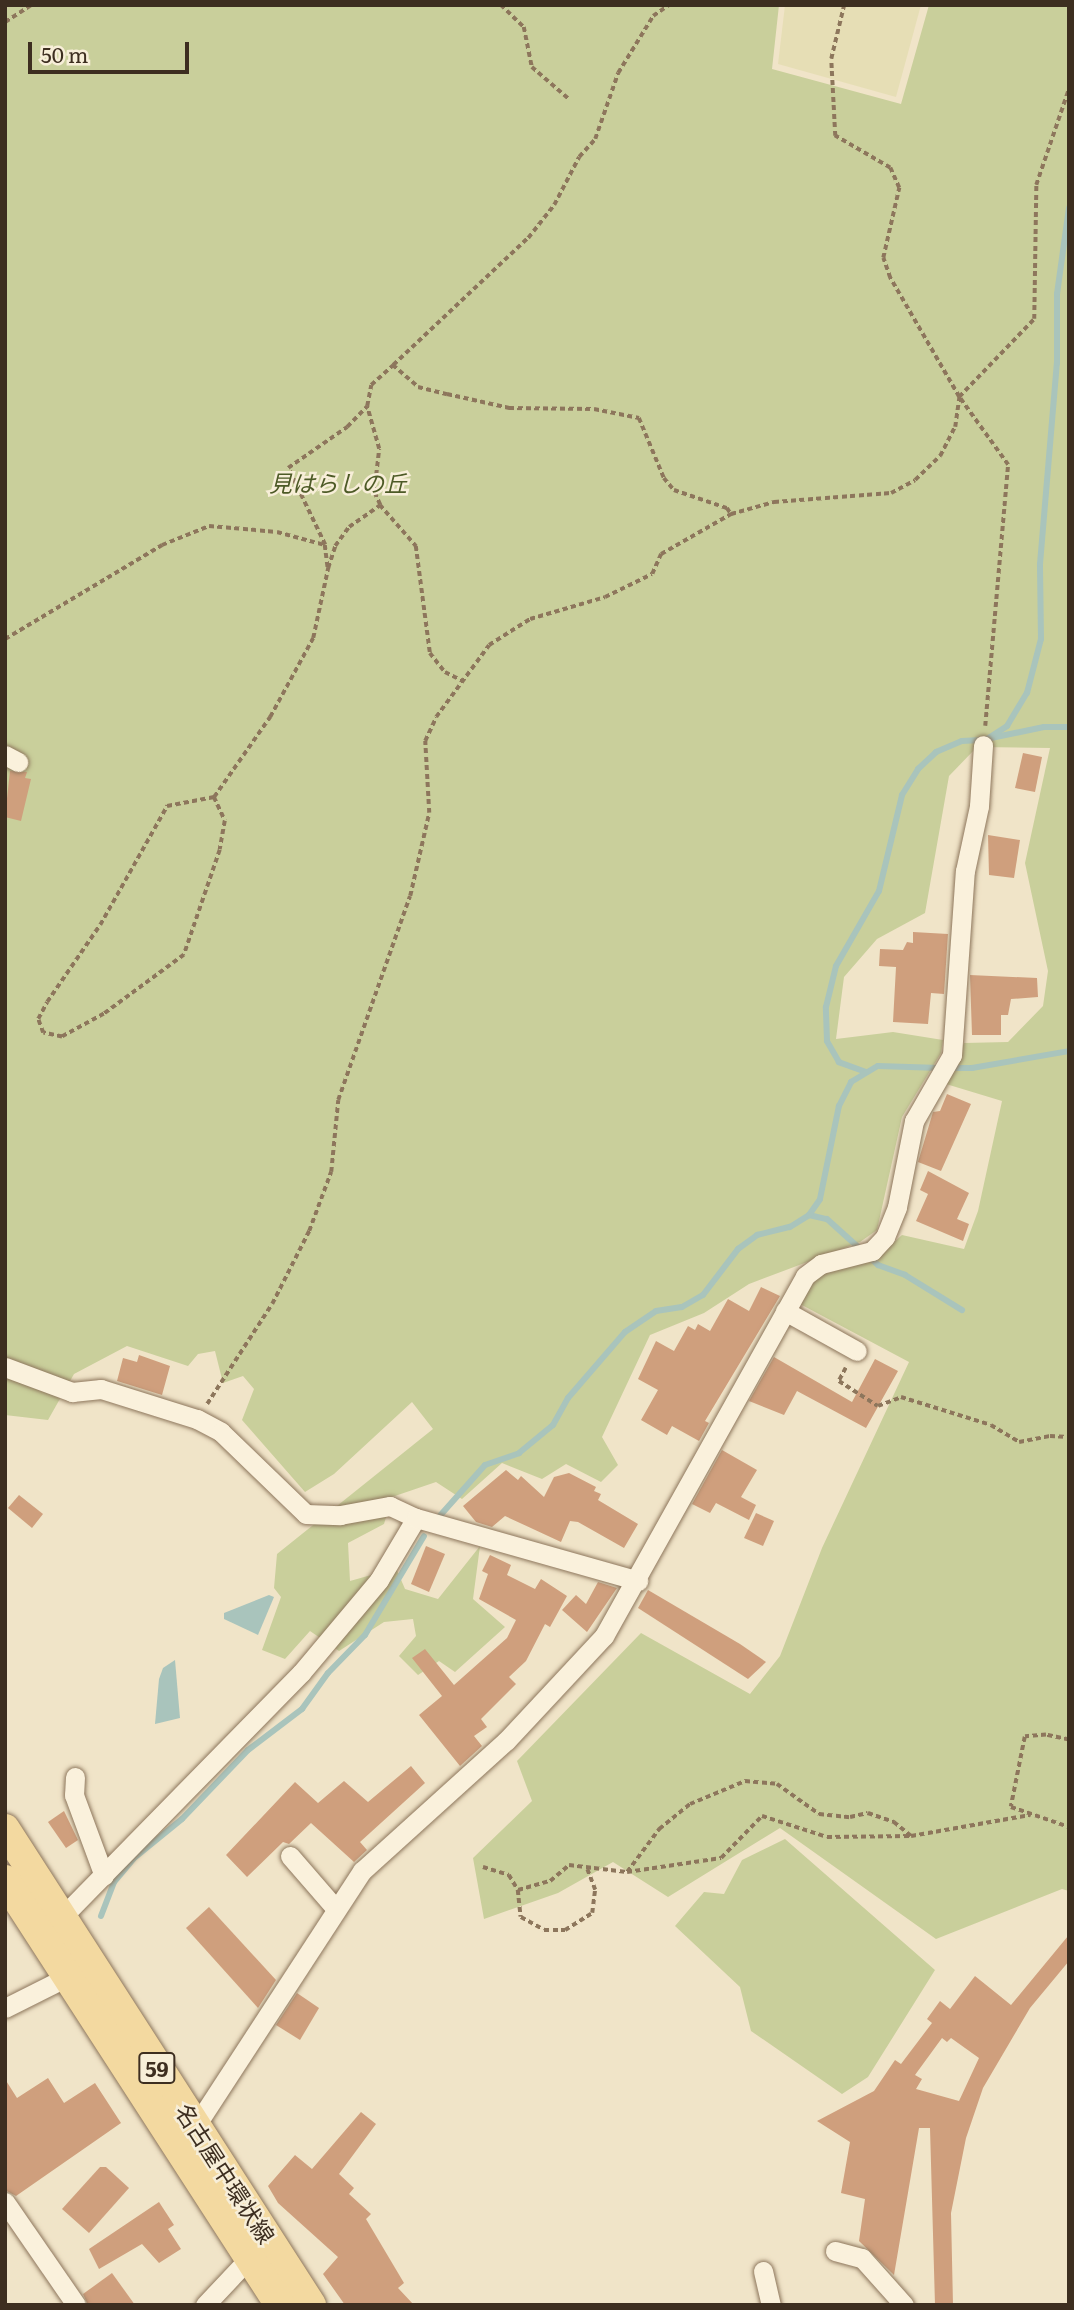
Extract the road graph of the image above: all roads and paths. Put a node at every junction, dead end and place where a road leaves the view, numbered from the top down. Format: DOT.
graph roads {
  1 [pos="32,5"];
  2 [pos="500,5"];
  3 [pos="669,5"];
  4 [pos="844,5"];
  5 [pos="5,22"];
  6 [pos="1069,88"];
  7 [pos="569,99"];
  8 [pos="393,365"];
  9 [pos="959,397"];
  10 [pos="367,406"];
  11 [pos="380,505"];
  12 [pos="731,514"];
  13 [pos="325,545"];
  14 [pos="328,568"];
  15 [pos="5,639"];
  16 [pos="463,681"];
  17 [pos="983,745"];
  18 [pos="214,797"];
  19 [pos="785,1311"];
  20 [pos="857,1351"];
  21 [pos="5,1367"];
  22 [pos="197,1419"];
  23 [pos="1069,1437"];
  24 [pos="416,1518"];
  25 [pos="638,1581"];
  26 [pos="1069,1740"];
  27 [pos="75,1777"];
  28 [pos="1030,1815"];
  29 [pos="1069,1827"];
  30 [pos="5,1829"];
  31 [pos="911,1836"];
  32 [pos="290,1856"];
  33 [pos="483,1867"];
  34 [pos="587,1868"];
  35 [pos="627,1872"];
  36 [pos="104,1875"];
  37 [pos="5,1880"];
  38 [pos="518,1890"];
  39 [pos="335,1908"];
  40 [pos="62,1917"];
  41 [pos="67,1977"];
  42 [pos="5,2008"];
  43 [pos="195,2127"];
  44 [pos="5,2202"];
  45 [pos="835,2252"];
  46 [pos="250,2257"];
  47 [pos="764,2271"];
  48 [pos="76,2305"];
  49 [pos="205,2305"];
  50 [pos="280,2305"];
  51 [pos="312,2305"];
  52 [pos="771,2305"];
  53 [pos="904,2305"];
  1 -- 5 [label="path"];
  2 -- 7 [label="path"];
  3 -- 8 [label="path"];
  4 -- 9 [label="path"];
  6 -- 9 [label="path"];
  8 -- 10 [label="path"];
  8 -- 12 [label="path"];
  9 -- 12 [label="path"];
  9 -- 17 [label="path"];
  10 -- 11 [label="path"];
  10 -- 13 [label="path"];
  11 -- 14 [label="path"];
  11 -- 16 [label="path"];
  12 -- 16 [label="path"];
  13 -- 14 [label="path"];
  13 -- 15 [label="path"];
  14 -- 18 [label="path"];
  16 -- 22 [label="path"];
  17 -- 19 [label="street"];
  18 -- 18 [label="path"];
  19 -- 20 [label="street"];
  19 -- 25 [label="street"];
  20 -- 23 [label="path"];
  21 -- 22 [label="street"];
  22 -- 24 [label="street"];
  24 -- 25 [label="street"];
  24 -- 36 [label="street"];
  25 -- 39 [label="street"];
  26 -- 28 [label="path"];
  27 -- 36 [label="street"];
  28 -- 29 [label="path"];
  28 -- 31 [label="path"];
  30 -- 40 [label="main road, 名古屋中環状線 / 59"];
  31 -- 35 [label="path"];
  31 -- 35 [label="path"];
  32 -- 39 [label="street"];
  33 -- 38 [label="path"];
  34 -- 35 [label="path"];
  34 -- 38 [label="path"];
  34 -- 38 [label="path"];
  36 -- 40 [label="street"];
  37 -- 41 [label="main road, 名古屋中環状線 / 59"];
  39 -- 43 [label="street"];
  40 -- 43 [label="main road, 名古屋中環状線 / 59"];
  41 -- 42 [label="street"];
  41 -- 46 [label="main road, 名古屋中環状線 / 59"];
  43 -- 51 [label="main road, 名古屋中環状線 / 59"];
  44 -- 48 [label="street"];
  45 -- 53 [label="street"];
  46 -- 49 [label="street"];
  46 -- 50 [label="main road, 名古屋中環状線 / 59"];
  47 -- 52 [label="street"];
}
